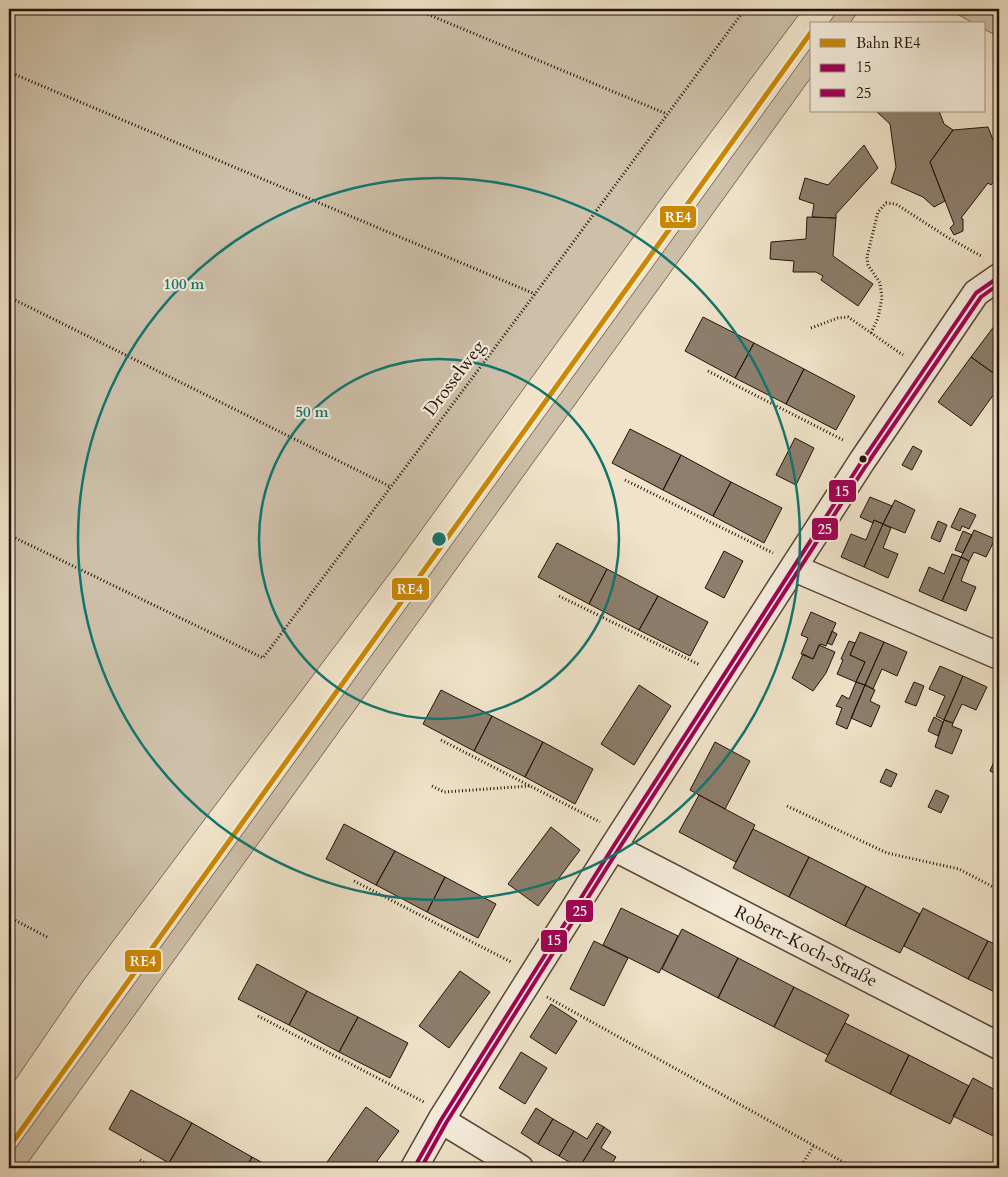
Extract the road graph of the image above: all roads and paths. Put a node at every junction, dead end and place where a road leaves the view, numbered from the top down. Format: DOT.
graph roads {
  1 [pos="415,9"];
  2 [pos="745,9"];
  3 [pos="9,72"];
  4 [pos="667,114"];
  5 [pos="995,269"];
  6 [pos="535,294"];
  7 [pos="9,297"];
  8 [pos="812,328"];
  9 [pos="871,333"];
  10 [pos="924,370"];
  11 [pos="708,371"];
  12 [pos="868,452"];
  13 [pos="625,480"];
  14 [pos="390,487"];
  15 [pos="9,535"];
  16 [pos="795,566"];
  17 [pos="559,596"];
  18 [pos="999,656"];
  19 [pos="724,676"];
  20 [pos="441,740"];
  21 [pos="432,786"];
  22 [pos="530,786"];
  23 [pos="787,806"];
  24 [pos="618,840"];
  25 [pos="354,881"];
  26 [pos="999,890"];
  27 [pos="9,917"];
  28 [pos="49,938"];
  29 [pos="530,980"];
  30 [pos="258,1016"];
  31 [pos="999,1046"];
  32 [pos="443,1117"];
  33 [pos="814,1145"];
  34 [pos="140,1160"];
  35 [pos="153,1168"];
  36 [pos="414,1168"];
  37 [pos="520,1168"];
  38 [pos="800,1168"];
  39 [pos="854,1168"];
  1 -- 4 [label="path"];
  2 -- 4 [label="path, Drosselweg"];
  3 -- 6 [label="path"];
  4 -- 6 [label="path, Drosselweg"];
  5 -- 9 [label="path"];
  5 -- 10 [label="street"];
  6 -- 14 [label="path, Drosselweg"];
  7 -- 14 [label="path"];
  8 -- 9 [label="path"];
  9 -- 10 [label="path"];
  10 -- 12 [label="street"];
  11 -- 12 [label="path"];
  12 -- 16 [label="street"];
  13 -- 16 [label="path"];
  14 -- 15 [label="path, Drosselweg"];
  16 -- 18 [label="street"];
  16 -- 19 [label="street"];
  17 -- 19 [label="path"];
  19 -- 24 [label="street"];
  20 -- 22 [label="path"];
  21 -- 22 [label="path"];
  22 -- 24 [label="path"];
  23 -- 26 [label="path"];
  24 -- 29 [label="street"];
  24 -- 31 [label="street, Robert-Koch-Straße"];
  25 -- 29 [label="path"];
  27 -- 28 [label="path"];
  29 -- 32 [label="street"];
  29 -- 33 [label="path"];
  30 -- 32 [label="path"];
  32 -- 36 [label="street"];
  32 -- 37 [label="street"];
  33 -- 38 [label="path"];
  33 -- 39 [label="path"];
  34 -- 35 [label="path"];
}
